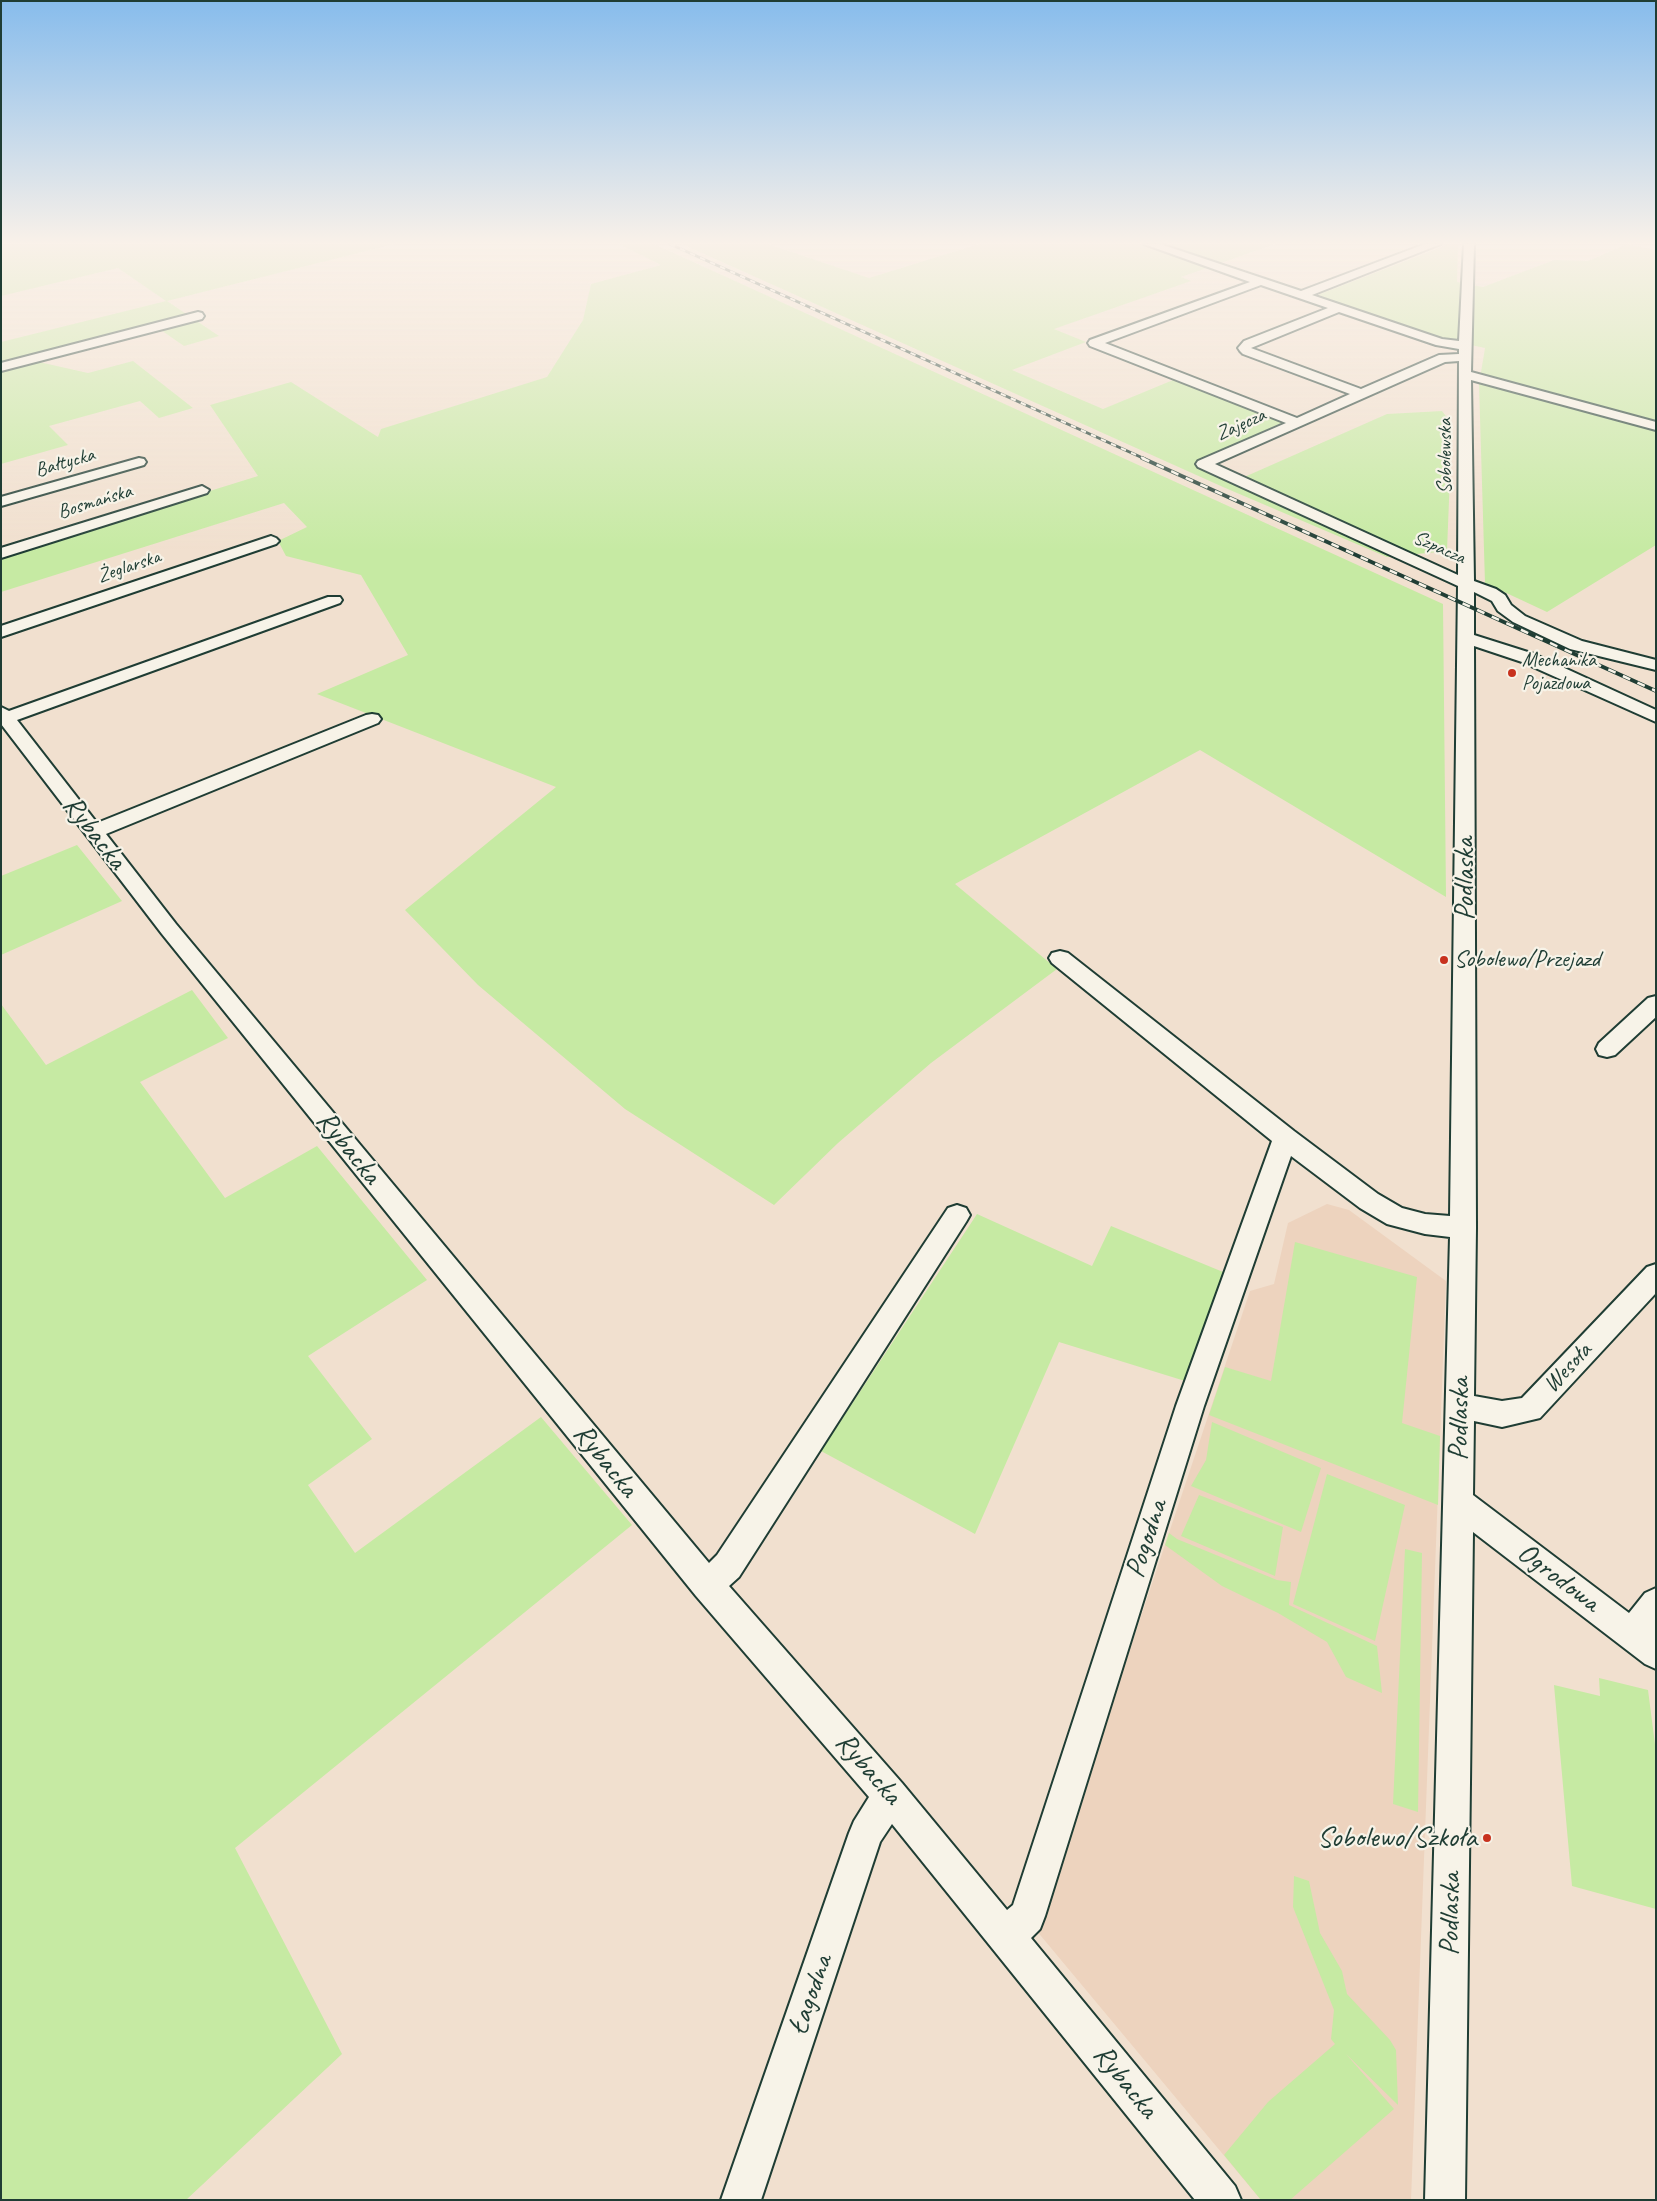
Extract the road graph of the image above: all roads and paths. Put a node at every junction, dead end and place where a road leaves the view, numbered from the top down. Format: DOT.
graph roads {
  1 [pos="79,347"];
  2 [pos="1106,347"];
  3 [pos="1245,347"];
  4 [pos="1452,347"];
  5 [pos="1465,347"];
  6 [pos="1465,352"];
  7 [pos="1,367"];
  8 [pos="1465,374"];
  9 [pos="1362,394"];
  10 [pos="1296,422"];
  11 [pos="1652,422"];
  12 [pos="139,462"];
  13 [pos="1203,464"];
  14 [pos="202,490"];
  15 [pos="1,502"];
  16 [pos="271,541"];
  17 [pos="1,552"];
  18 [pos="1466,584"];
  19 [pos="334,600"];
  20 [pos="1,632"];
  21 [pos="1466,638"];
  22 [pos="1652,660"];
  23 [pos="4,715"];
  24 [pos="1656,718"];
  25 [pos="372,719"];
  26 [pos="93,832"];
  27 [pos="1060,958"];
  28 [pos="1656,1004"];
  29 [pos="1607,1049"];
  30 [pos="1285,1138"];
  31 [pos="957,1215"];
  32 [pos="1463,1228"];
  33 [pos="1656,1275"];
  34 [pos="1460,1406"];
  35 [pos="1459,1503"];
  36 [pos="707,1585"];
  37 [pos="1656,1604"];
  38 [pos="1644,1644"];
  39 [pos="890,1794"];
  40 [pos="1007,1937"];
  41 [pos="742,2200"];
  42 [pos="1221,2200"];
  43 [pos="1445,2200"];
  1 -- 7 [label="street"];
  2 -- 10 [label="street, Zajęcza"];
  3 -- 9 [label="street"];
  4 -- 6 [label="street"];
  5 -- 6 [label="street, Sobolewska"];
  6 -- 8 [label="street, Sobolewska"];
  6 -- 9 [label="street, Zajęcza"];
  8 -- 11 [label="street"];
  8 -- 18 [label="street, Sobolewska"];
  9 -- 10 [label="street, Zajęcza"];
  10 -- 13 [label="street, Zajęcza"];
  12 -- 15 [label="street, Bałtycka"];
  13 -- 18 [label="street, Szpacza"];
  14 -- 17 [label="street, Bosmańska"];
  16 -- 20 [label="street, Żeglarska"];
  18 -- 21 [label="street, Sobolewska"];
  18 -- 22 [label="street, Szpacza"];
  19 -- 23 [label="street"];
  21 -- 24 [label="street"];
  21 -- 32 [label="street, Podlaska"];
  23 -- 26 [label="street, Rybacka"];
  25 -- 26 [label="street"];
  26 -- 36 [label="street, Rybacka"];
  27 -- 30 [label="street"];
  28 -- 29 [label="street"];
  30 -- 32 [label="street"];
  30 -- 40 [label="street, Pogodna"];
  31 -- 36 [label="street"];
  32 -- 34 [label="street, Podlaska"];
  33 -- 34 [label="street, Wesoła"];
  34 -- 35 [label="street, Podlaska"];
  35 -- 38 [label="street, Ogrodowa"];
  35 -- 43 [label="street, Podlaska"];
  36 -- 39 [label="street, Rybacka"];
  37 -- 38 [label="street"];
  39 -- 40 [label="street, Rybacka"];
  39 -- 41 [label="street, Łagodna"];
  40 -- 42 [label="street, Rybacka"];
}
